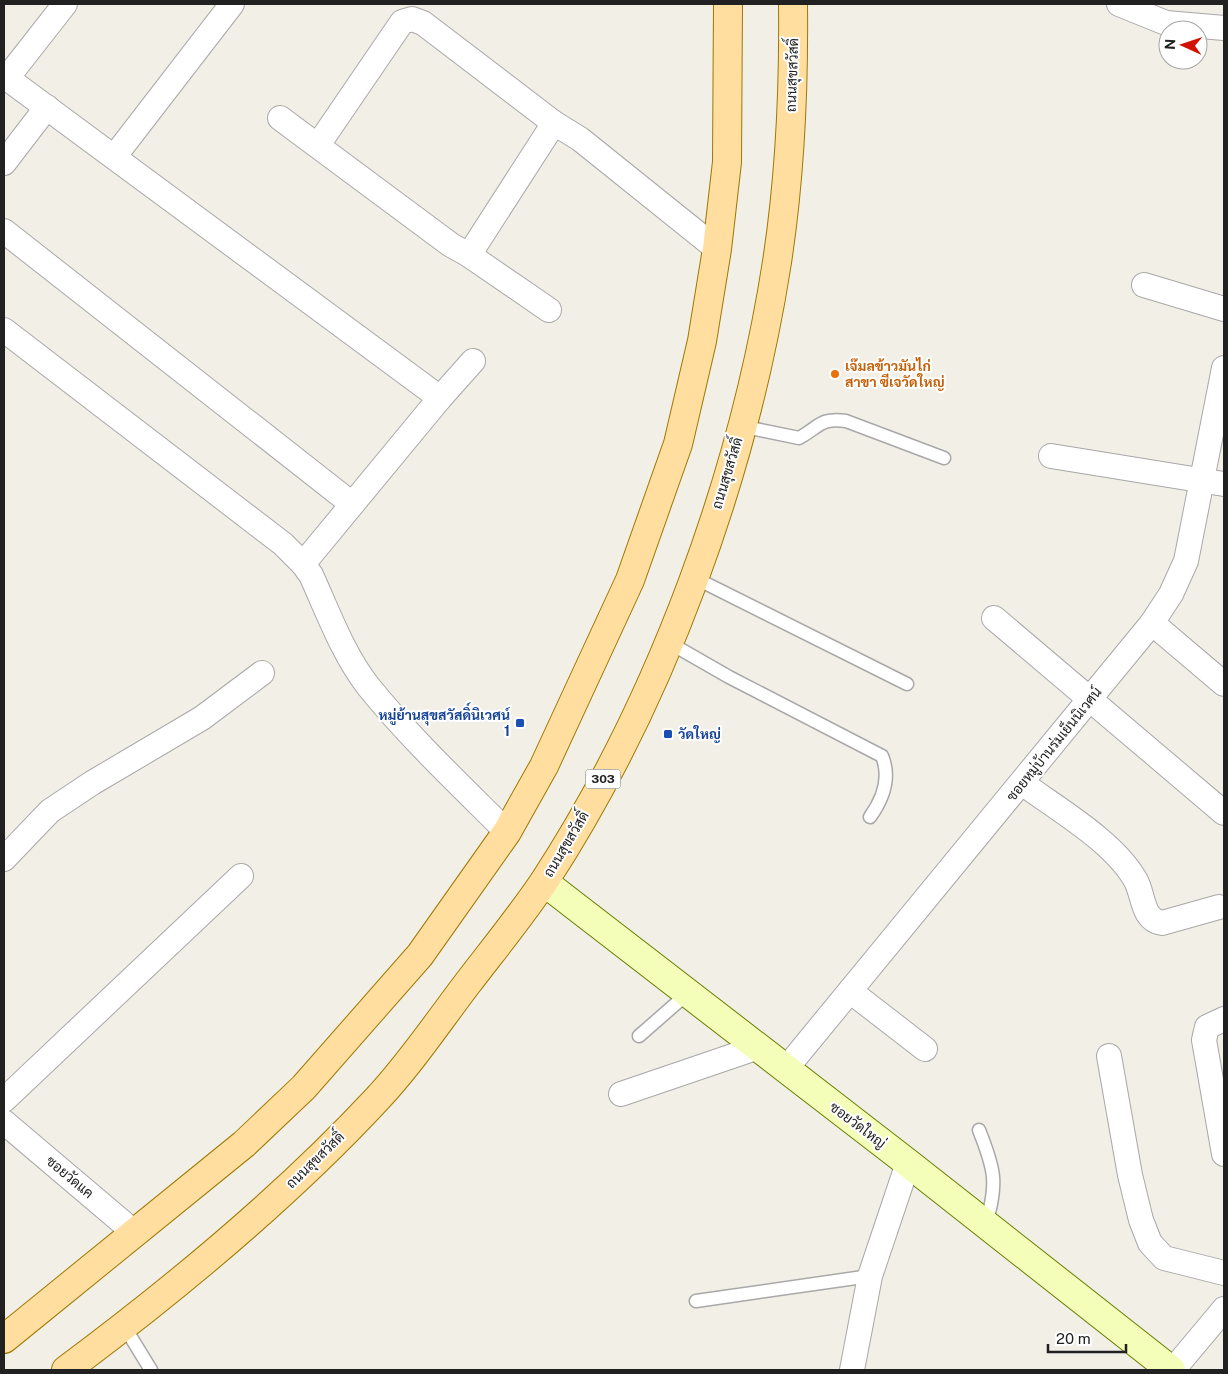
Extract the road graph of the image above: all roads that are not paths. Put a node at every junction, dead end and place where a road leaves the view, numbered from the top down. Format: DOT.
graph roads {
  1 [pos="65,4"];
  2 [pos="232,4"];
  3 [pos="728,4"];
  4 [pos="793,4"];
  5 [pos="1119,4"];
  6 [pos="1224,28"];
  7 [pos="5,77"];
  8 [pos="47,107"];
  9 [pos="280,118"];
  10 [pos="554,123"];
  11 [pos="318,145"];
  12 [pos="114,157"];
  13 [pos="4,163"];
  14 [pos="4,231"];
  15 [pos="718,249"];
  16 [pos="469,255"];
  17 [pos="1144,285"];
  18 [pos="1224,309"];
  19 [pos="549,310"];
  20 [pos="4,330"];
  21 [pos="473,361"];
  22 [pos="1224,368"];
  23 [pos="440,398"];
  24 [pos="741,426"];
  25 [pos="1051,456"];
  26 [pos="944,458"];
  27 [pos="1213,483"];
  28 [pos="352,504"];
  29 [pos="303,564"];
  30 [pos="694,578"];
  31 [pos="994,618"];
  32 [pos="1152,623"];
  33 [pos="668,642"];
  34 [pos="262,673"];
  35 [pos="907,684"];
  36 [pos="1224,684"];
  37 [pos="1090,700"];
  38 [pos="1022,784"];
  39 [pos="1224,813"];
  40 [pos="870,817"];
  41 [pos="507,832"];
  42 [pos="4,859"];
  43 [pos="241,876"];
  44 [pos="544,882"];
  45 [pos="1219,907"];
  46 [pos="850,991"];
  47 [pos="687,994"];
  48 [pos="1224,1019"];
  49 [pos="639,1036"];
  50 [pos="756,1048"];
  51 [pos="925,1049"];
  52 [pos="1109,1056"];
  53 [pos="785,1070"];
  54 [pos="621,1094"];
  55 [pos="4,1100"];
  56 [pos="4,1122"];
  57 [pos="979,1130"];
  58 [pos="1224,1154"];
  59 [pos="908,1164"];
  60 [pos="986,1224"];
  61 [pos="135,1233"];
  62 [pos="1224,1273"];
  63 [pos="870,1276"];
  64 [pos="696,1301"];
  65 [pos="1224,1309"];
  66 [pos="124,1326"];
  67 [pos="4,1339"];
  68 [pos="66,1370"];
  69 [pos="152,1370"];
  70 [pos="852,1370"];
  71 [pos="1172,1370"];
  1 -- 7 [label="street"];
  2 -- 12 [label="street"];
  3 -- 15 [label="main road"];
  4 -- 24 [label="main road, ถนนสุขสวัสดิ์ / 303"];
  5 -- 6 [label="street"];
  7 -- 8 [label="street"];
  8 -- 12 [label="street"];
  8 -- 13 [label="street"];
  9 -- 11 [label="street"];
  10 -- 11 [label="street"];
  10 -- 15 [label="street"];
  10 -- 16 [label="street"];
  11 -- 16 [label="street"];
  12 -- 23 [label="street"];
  14 -- 28 [label="street"];
  15 -- 41 [label="main road"];
  16 -- 19 [label="street"];
  17 -- 18 [label="street"];
  20 -- 29 [label="street"];
  21 -- 23 [label="street"];
  22 -- 27 [label="street, ซอยหมู่บ้านร่มเย็นนิเวศน์"];
  23 -- 28 [label="street"];
  24 -- 26 [label="lane"];
  24 -- 30 [label="main road, ถนนสุขสวัสดิ์ / 303"];
  25 -- 27 [label="street"];
  27 -- 32 [label="street, ซอยหมู่บ้านร่มเย็นนิเวศน์"];
  28 -- 29 [label="street"];
  29 -- 41 [label="street"];
  30 -- 33 [label="main road, ถนนสุขสวัสดิ์ / 303"];
  30 -- 35 [label="lane"];
  31 -- 37 [label="street"];
  32 -- 36 [label="street"];
  32 -- 37 [label="street, ซอยหมู่บ้านร่มเย็นนิเวศน์"];
  33 -- 40 [label="lane"];
  33 -- 44 [label="main road, ถนนสุขสวัสดิ์ / 303"];
  34 -- 42 [label="street"];
  37 -- 38 [label="street, ซอยหมู่บ้านร่มเย็นนิเวศน์"];
  37 -- 39 [label="street"];
  38 -- 45 [label="street"];
  38 -- 46 [label="street, ซอยหมู่บ้านร่มเย็นนิเวศน์"];
  41 -- 61 [label="main road"];
  43 -- 55 [label="street"];
  44 -- 47 [label="street, ซอยวัดใหญ่"];
  44 -- 66 [label="main road, ถนนสุขสวัสดิ์ / 303"];
  46 -- 51 [label="street"];
  46 -- 53 [label="street, ซอยหมู่บ้านร่มเย็นนิเวศน์"];
  47 -- 49 [label="lane"];
  47 -- 50 [label="street, ซอยวัดใหญ่"];
  48 -- 58 [label="street"];
  50 -- 53 [label="street, ซอยวัดใหญ่"];
  50 -- 54 [label="street"];
  52 -- 62 [label="street"];
  53 -- 59 [label="street, ซอยวัดใหญ่"];
  56 -- 61 [label="street, ซอยวัดแค"];
  57 -- 60 [label="lane"];
  59 -- 60 [label="street, ซอยวัดใหญ่"];
  59 -- 63 [label="street"];
  60 -- 71 [label="street, ซอยวัดใหญ่"];
  61 -- 67 [label="main road"];
  63 -- 64 [label="lane"];
  63 -- 70 [label="street"];
  65 -- 71 [label="street"];
  66 -- 68 [label="main road, ถนนสุขสวัสดิ์ / 303"];
  66 -- 69 [label="lane"];
}
